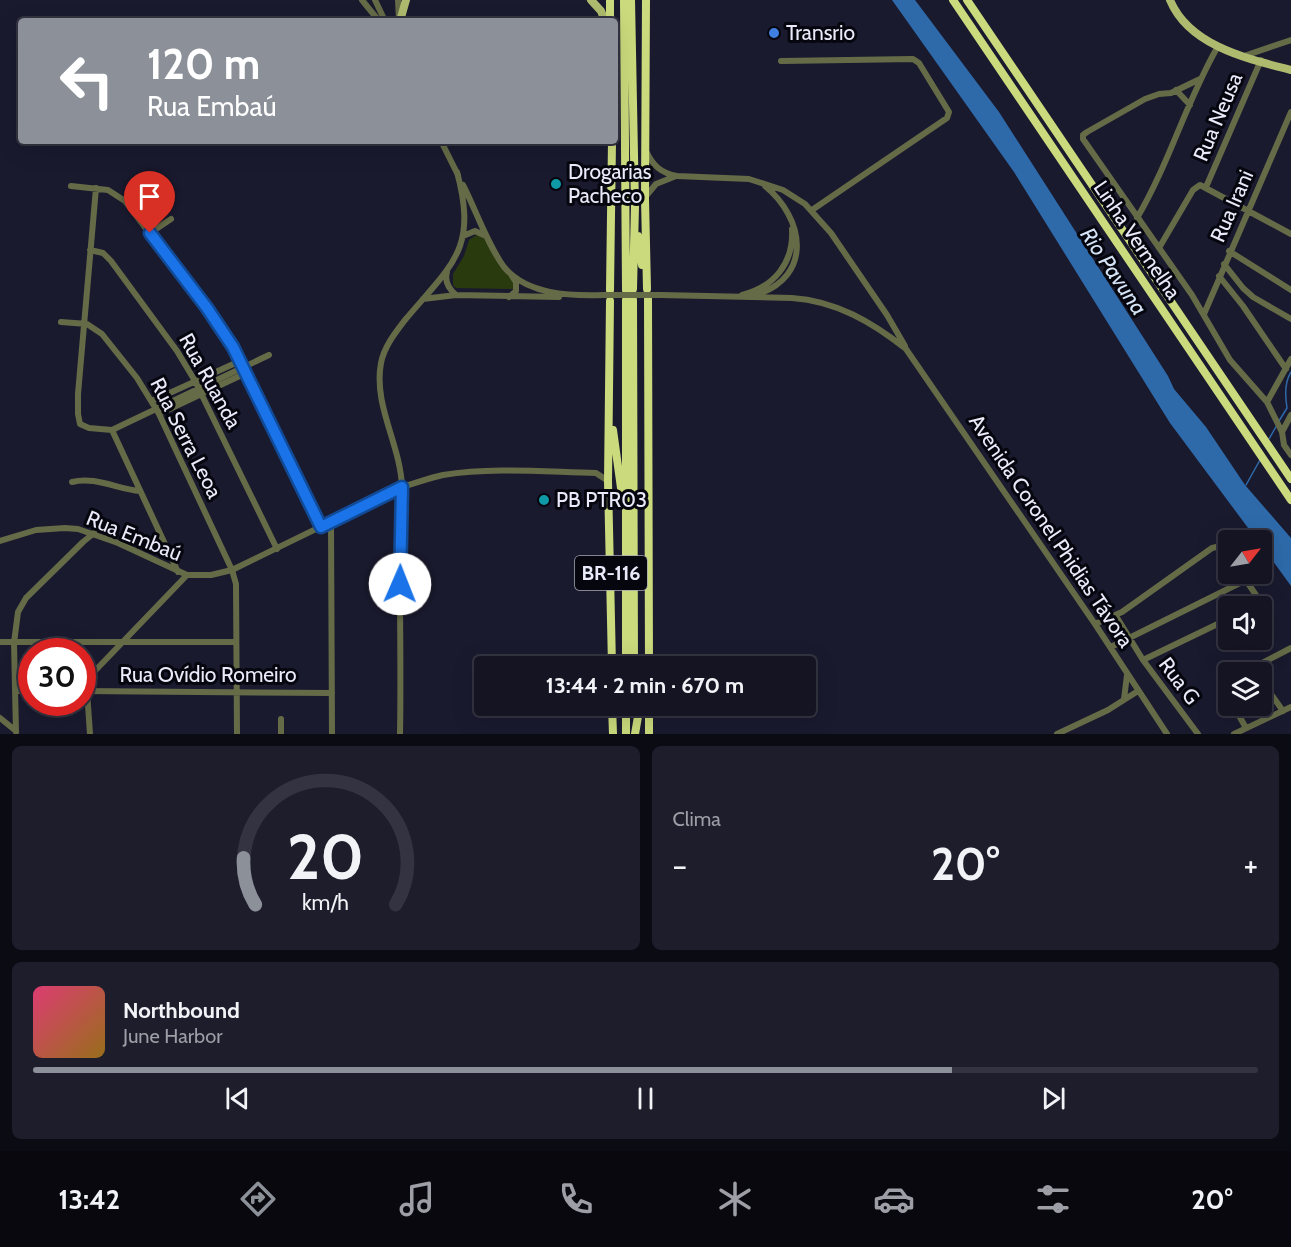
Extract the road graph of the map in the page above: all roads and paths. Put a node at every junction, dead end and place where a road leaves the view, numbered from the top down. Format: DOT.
graph roads {
  1 [pos="362,0"];
  2 [pos="375,0"];
  3 [pos="398,0"];
  4 [pos="406,0"];
  5 [pos="591,0"];
  6 [pos="610,0"];
  7 [pos="624,0"];
  8 [pos="631,0"];
  9 [pos="646,0"];
  10 [pos="953,0"];
  11 [pos="967,0"];
  12 [pos="1170,0"];
  13 [pos="377,18"];
  14 [pos="384,18"];
  15 [pos="400,18"];
  16 [pos="401,18"];
  17 [pos="603,18"];
  18 [pos="610,18"];
  19 [pos="1291,40"];
  20 [pos="1217,48"];
  21 [pos="1244,56"];
  22 [pos="1261,60"];
  23 [pos="781,61"];
  24 [pos="1291,70"];
  25 [pos="1200,79"];
  26 [pos="1176,90"];
  27 [pos="1190,105"];
  28 [pos="1291,112"];
  29 [pos="443,144"];
  30 [pos="612,144"];
  31 [pos="645,150"];
  32 [pos="457,172"];
  33 [pos="677,176"];
  34 [pos="760,182"];
  35 [pos="71,186"];
  36 [pos="1206,187"];
  37 [pos="96,188"];
  38 [pos="645,200"];
  39 [pos="634,206"];
  40 [pos="812,210"];
  41 [pos="1248,211"];
  42 [pos="1137,218"];
  43 [pos="171,219"];
  44 [pos="791,219"];
  45 [pos="149,232"];
  46 [pos="1291,234"];
  47 [pos="463,236"];
  48 [pos="489,239"];
  49 [pos="1159,248"];
  50 [pos="90,250"];
  51 [pos="1229,251"];
  52 [pos="1224,264"];
  53 [pos="447,270"];
  54 [pos="511,274"];
  55 [pos="1219,276"];
  56 [pos="1291,290"];
  57 [pos="456,295"];
  58 [pos="608,295"];
  59 [pos="568,296"];
  60 [pos="508,297"];
  61 [pos="729,297"];
  62 [pos="747,297"];
  63 [pos="423,299"];
  64 [pos="647,299"];
  65 [pos="1204,314"];
  66 [pos="1291,320"];
  67 [pos="61,322"];
  68 [pos="83,324"];
  69 [pos="906,349"];
  70 [pos="269,355"];
  71 [pos="1291,359"];
  72 [pos="240,361"];
  73 [pos="1286,369"];
  74 [pos="244,371"];
  75 [pos="195,381"];
  76 [pos="200,391"];
  77 [pos="1267,402"];
  78 [pos="610,403"];
  79 [pos="155,408"];
  80 [pos="1291,415"];
  81 [pos="112,430"];
  82 [pos="1280,430"];
  83 [pos="1291,455"];
  84 [pos="609,461"];
  85 [pos="596,474"];
  86 [pos="1291,479"];
  87 [pos="608,481"];
  88 [pos="72,482"];
  89 [pos="402,487"];
  90 [pos="140,491"];
  91 [pos="1291,500"];
  92 [pos="625,517"];
  93 [pos="331,522"];
  94 [pos="321,527"];
  95 [pos="83,531"];
  96 [pos="94,533"];
  97 [pos="0,541"];
  98 [pos="82,542"];
  99 [pos="1218,547"];
  100 [pos="277,549"];
  101 [pos="168,550"];
  102 [pos="158,562"];
  103 [pos="232,570"];
  104 [pos="178,572"];
  105 [pos="187,575"];
  106 [pos="1238,584"];
  107 [pos="1116,616"];
  108 [pos="1095,624"];
  109 [pos="1218,624"];
  110 [pos="1129,638"];
  111 [pos="0,642"];
  112 [pos="123,642"];
  113 [pos="236,642"];
  114 [pos="15,643"];
  115 [pos="1111,647"];
  116 [pos="1291,648"];
  117 [pos="612,656"];
  118 [pos="626,656"];
  119 [pos="634,656"];
  120 [pos="648,656"];
  121 [pos="1143,660"];
  122 [pos="1264,662"];
  123 [pos="96,670"];
  124 [pos="1127,675"];
  125 [pos="15,691"];
  126 [pos="96,691"];
  127 [pos="237,691"];
  128 [pos="1138,691"];
  129 [pos="332,693"];
  130 [pos="1272,695"];
  131 [pos="1124,699"];
  132 [pos="1291,707"];
  133 [pos="1283,711"];
  134 [pos="88,716"];
  135 [pos="612,716"];
  136 [pos="626,716"];
  137 [pos="634,716"];
  138 [pos="638,716"];
  139 [pos="649,716"];
  140 [pos="1239,716"];
  141 [pos="0,718"];
  142 [pos="281,719"];
  143 [pos="1246,728"];
  144 [pos="17,733"];
  145 [pos="90,734"];
  146 [pos="237,734"];
  147 [pos="281,734"];
  148 [pos="332,734"];
  149 [pos="400,734"];
  150 [pos="613,734"];
  151 [pos="626,734"];
  152 [pos="635,734"];
  153 [pos="649,734"];
  154 [pos="1057,734"];
  155 [pos="1167,734"];
  156 [pos="1198,734"];
  157 [pos="1234,734"];
  1 -- 13 [label="street"];
  2 -- 14 [label="street"];
  3 -- 15 [label="street"];
  4 -- 16 [label="main road"];
  5 -- 17 [label="main road"];
  6 -- 18 [label="highway"];
  7 -- 39 [label="highway"];
  8 -- 39 [label="highway"];
  9 -- 31 [label="highway"];
  10 -- 91 [label="highway, Linha Vermelha"];
  11 -- 86 [label="highway, Linha Vermelha"];
  12 -- 20 [label="main road"];
  19 -- 21 [label="street"];
  20 -- 21 [label="main road"];
  20 -- 25 [label="street"];
  21 -- 22 [label="main road"];
  22 -- 24 [label="main road"];
  22 -- 36 [label="street, Rua Neusa"];
  23 -- 40 [label="street"];
  25 -- 26 [label="street"];
  25 -- 27 [label="street"];
  26 -- 27 [label="street"];
  26 -- 42 [label="street"];
  27 -- 42 [label="street"];
  28 -- 41 [label="street, Rua Irani"];
  29 -- 32 [label="street, Avenida Coronel Phidias Távora"];
  30 -- 58 [label="highway, BR-116"];
  31 -- 33 [label="street, Avenida Coronel Phidias Távora"];
  31 -- 38 [label="highway"];
  32 -- 47 [label="street"];
  32 -- 48 [label="street, Avenida Coronel Phidias Távora"];
  33 -- 34 [label="street, Avenida Coronel Phidias Távora"];
  33 -- 38 [label="street"];
  34 -- 40 [label="street, Avenida Coronel Phidias Távora"];
  34 -- 44 [label="street"];
  35 -- 37 [label="street"];
  36 -- 41 [label="street"];
  36 -- 49 [label="street"];
  37 -- 45 [label="street"];
  37 -- 50 [label="street"];
  38 -- 39 [label="highway"];
  40 -- 69 [label="street, Avenida Coronel Phidias Távora"];
  41 -- 46 [label="street"];
  41 -- 51 [label="street, Rua Irani"];
  42 -- 49 [label="street"];
  43 -- 45 [label="street"];
  44 -- 61 [label="street"];
  44 -- 62 [label="street"];
  45 -- 72 [label="street"];
  47 -- 48 [label="street"];
  47 -- 53 [label="street"];
  48 -- 54 [label="street, Avenida Coronel Phidias Távora"];
  49 -- 65 [label="street"];
  50 -- 68 [label="street"];
  50 -- 75 [label="street, Rua Ruanda"];
  51 -- 52 [label="street, Rua Irani"];
  51 -- 56 [label="street"];
  52 -- 55 [label="street, Rua Irani"];
  52 -- 66 [label="street"];
  53 -- 57 [label="street"];
  53 -- 63 [label="street"];
  54 -- 59 [label="street, Avenida Coronel Phidias Távora"];
  54 -- 60 [label="street"];
  55 -- 65 [label="street, Rua Irani"];
  55 -- 73 [label="street"];
  57 -- 60 [label="street"];
  57 -- 63 [label="street"];
  58 -- 59 [label="street, Avenida Coronel Phidias Távora"];
  58 -- 61 [label="street, Avenida Coronel Phidias Távora, bridge"];
  58 -- 78 [label="highway, BR-116"];
  59 -- 60 [label="street"];
  61 -- 62 [label="street, Avenida Coronel Phidias Távora"];
  62 -- 69 [label="street, Avenida Coronel Phidias Távora"];
  63 -- 89 [label="street"];
  64 -- 120 [label="highway, BR-116"];
  65 -- 77 [label="street"];
  67 -- 68 [label="street, Rua Serra Leoa"];
  68 -- 79 [label="street, Rua Serra Leoa"];
  68 -- 81 [label="street"];
  69 -- 108 [label="street, Avenida Coronel Phidias Távora"];
  70 -- 74 [label="street"];
  71 -- 73 [label="street"];
  72 -- 74 [label="street"];
  72 -- 75 [label="street"];
  73 -- 77 [label="street"];
  74 -- 76 [label="street"];
  74 -- 94 [label="street"];
  75 -- 76 [label="street, Rua Ruanda"];
  75 -- 79 [label="street"];
  76 -- 79 [label="street"];
  76 -- 100 [label="street, Rua Ruanda"];
  77 -- 82 [label="street"];
  78 -- 84 [label="highway, BR-116"];
  78 -- 92 [label="highway"];
  79 -- 81 [label="street"];
  79 -- 103 [label="street, Rua Serra Leoa"];
  80 -- 82 [label="street"];
  81 -- 90 [label="street"];
  82 -- 83 [label="street"];
  84 -- 85 [label="street"];
  84 -- 87 [label="highway, BR-116"];
  85 -- 87 [label="street, Rua Embaú"];
  85 -- 89 [label="street, Rua Embaú"];
  87 -- 117 [label="highway, BR-116"];
  88 -- 90 [label="street"];
  89 -- 93 [label="street, Rua Embaú"];
  89 -- 149 [label="street"];
  90 -- 101 [label="street"];
  92 -- 118 [label="highway, BR-116"];
  92 -- 119 [label="highway, BR-116"];
  93 -- 94 [label="street, Rua Embaú"];
  93 -- 129 [label="street"];
  94 -- 100 [label="street, Rua Embaú"];
  95 -- 96 [label="street, Rua Embaú"];
  95 -- 97 [label="street, Rua Embaú"];
  95 -- 98 [label="street"];
  96 -- 98 [label="street"];
  96 -- 102 [label="street, Rua Embaú"];
  98 -- 114 [label="street"];
  99 -- 107 [label="street"];
  100 -- 103 [label="street, Rua Embaú"];
  101 -- 102 [label="street"];
  101 -- 104 [label="street"];
  102 -- 104 [label="street, Rua Embaú"];
  103 -- 105 [label="street, Rua Embaú"];
  103 -- 113 [label="street, Rua Serra Leoa"];
  104 -- 105 [label="street, Rua Embaú"];
  105 -- 112 [label="street"];
  106 -- 110 [label="street"];
  107 -- 108 [label="street"];
  107 -- 110 [label="street, Rua G"];
  108 -- 115 [label="street, Avenida Coronel Phidias Távora"];
  109 -- 121 [label="street"];
  110 -- 115 [label="street"];
  110 -- 121 [label="street, Rua G"];
  111 -- 114 [label="street"];
  112 -- 113 [label="street"];
  112 -- 114 [label="street"];
  112 -- 123 [label="street"];
  113 -- 127 [label="street, Rua Serra Leoa"];
  114 -- 125 [label="street"];
  115 -- 124 [label="street, Avenida Coronel Phidias Távora"];
  116 -- 122 [label="street"];
  121 -- 156 [label="street, Rua G"];
  124 -- 128 [label="street, Avenida Coronel Phidias Távora"];
  124 -- 131 [label="street"];
  125 -- 144 [label="street"];
  126 -- 127 [label="street, Rua Ovídio Romeiro"];
  127 -- 129 [label="street, Rua Ovídio Romeiro"];
  127 -- 146 [label="street, Rua Serra Leoa"];
  128 -- 131 [label="street"];
  128 -- 155 [label="street, Avenida Coronel Phidias Távora"];
  129 -- 148 [label="street"];
  130 -- 133 [label="street"];
  131 -- 154 [label="street"];
  132 -- 133 [label="street"];
  133 -- 143 [label="street"];
  134 -- 145 [label="street"];
  135 -- 150 [label="highway"];
  136 -- 151 [label="highway"];
  137 -- 152 [label="highway"];
  138 -- 152 [label="highway"];
  139 -- 153 [label="highway"];
  140 -- 143 [label="street"];
  141 -- 144 [label="street"];
  142 -- 147 [label="street"];
  143 -- 157 [label="street"];
}
